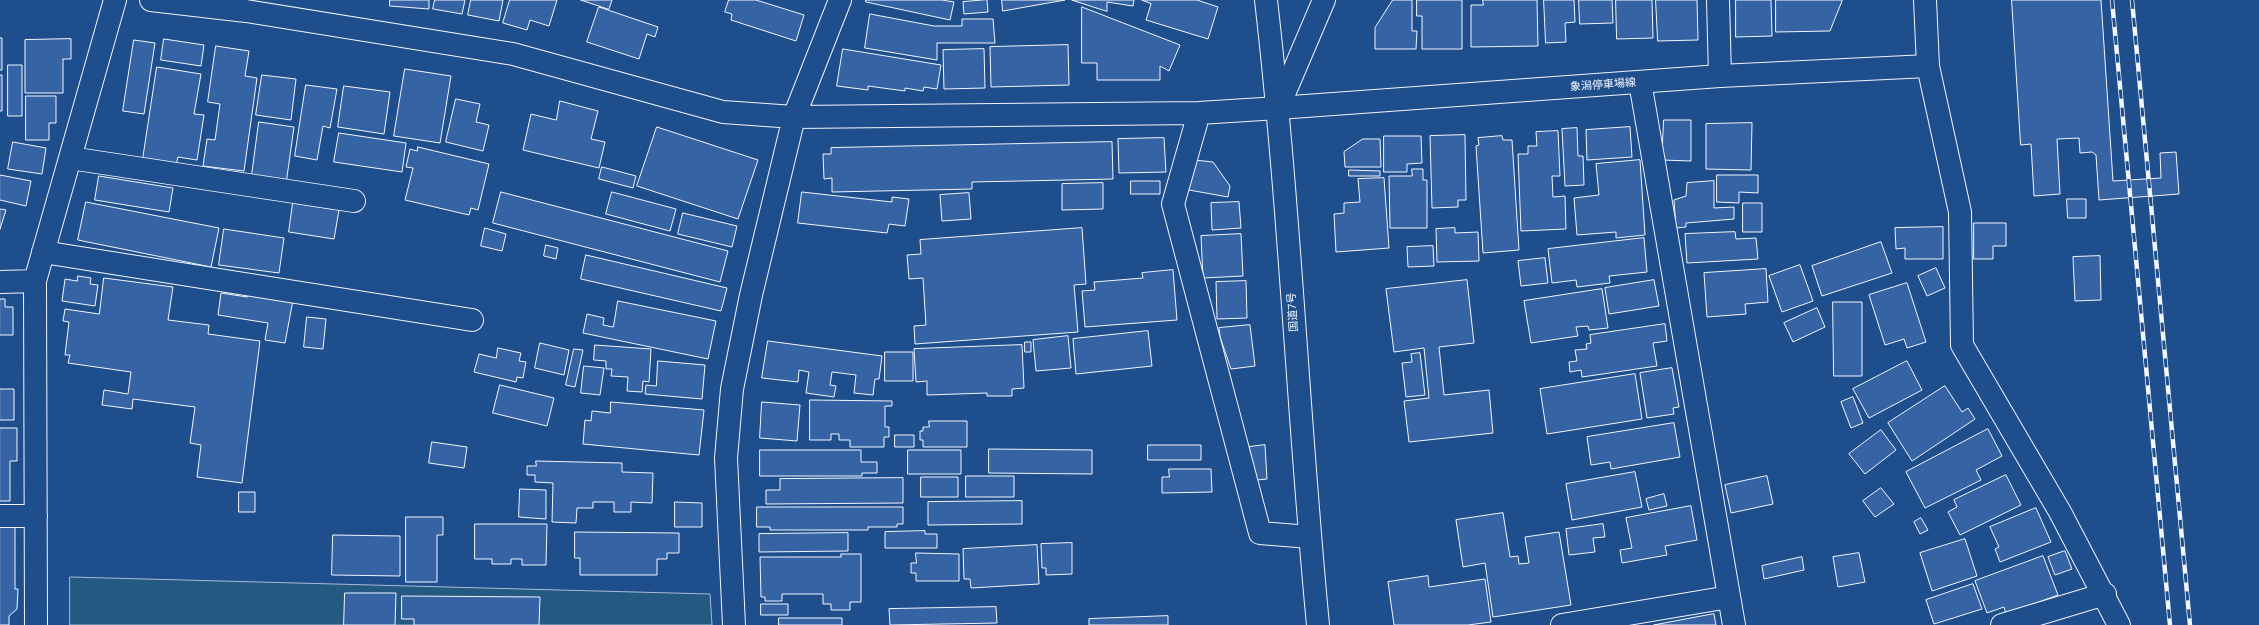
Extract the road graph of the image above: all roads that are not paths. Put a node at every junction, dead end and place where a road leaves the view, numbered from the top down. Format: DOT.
graph roads {
  1 [pos="116,0"];
  2 [pos="151,0"];
  3 [pos="840,0"];
  4 [pos="1266,0"];
  5 [pos="1324,0"];
  6 [pos="1718,0"];
  7 [pos="1925,0"];
  8 [pos="1928,66"];
  9 [pos="1720,76"];
  10 [pos="1640,82"];
  11 [pos="1278,108"];
  12 [pos="1198,113"];
  13 [pos="794,117"];
  14 [pos="70,158"];
  15 [pos="354,201"];
  16 [pos="43,252"];
  17 [pos="35,281"];
  18 [pos="0,282"];
  19 [pos="472,320"];
  20 [pos="0,516"];
  21 [pos="36,516"];
  22 [pos="1310,538"];
  23 [pos="2105,594"];
  24 [pos="1729,597"];
  25 [pos="36,625"];
  26 [pos="734,625"];
  27 [pos="1318,625"];
  28 [pos="1562,625"];
  29 [pos="1734,625"];
  30 [pos="2002,625"];
  31 [pos="2119,625"];
  1 -- 14 [label="main road"];
  2 -- 13 [label="main road, 象潟停車場線"];
  3 -- 13 [label="main road"];
  4 -- 11 [label="main road, 国道7号"];
  5 -- 11 [label="main road"];
  6 -- 9 [label="main road"];
  7 -- 8 [label="main road"];
  8 -- 9 [label="main road, 象潟停車場線"];
  8 -- 23 [label="main road"];
  9 -- 10 [label="main road, 象潟停車場線"];
  10 -- 11 [label="main road, 象潟停車場線"];
  10 -- 24 [label="main road"];
  11 -- 12 [label="main road, 象潟停車場線"];
  11 -- 22 [label="main road, 国道7号"];
  12 -- 13 [label="main road, 象潟停車場線"];
  12 -- 22 [label="main road"];
  13 -- 26 [label="main road"];
  14 -- 15 [label="main road"];
  14 -- 16 [label="main road"];
  16 -- 17 [label="main road"];
  16 -- 19 [label="main road"];
  17 -- 18 [label="main road"];
  17 -- 21 [label="main road"];
  20 -- 21 [label="main road"];
  21 -- 25 [label="main road"];
  22 -- 27 [label="main road, 国道7号"];
  23 -- 30 [label="main road"];
  23 -- 31 [label="main road"];
  24 -- 28 [label="main road"];
  24 -- 29 [label="main road"];
}
